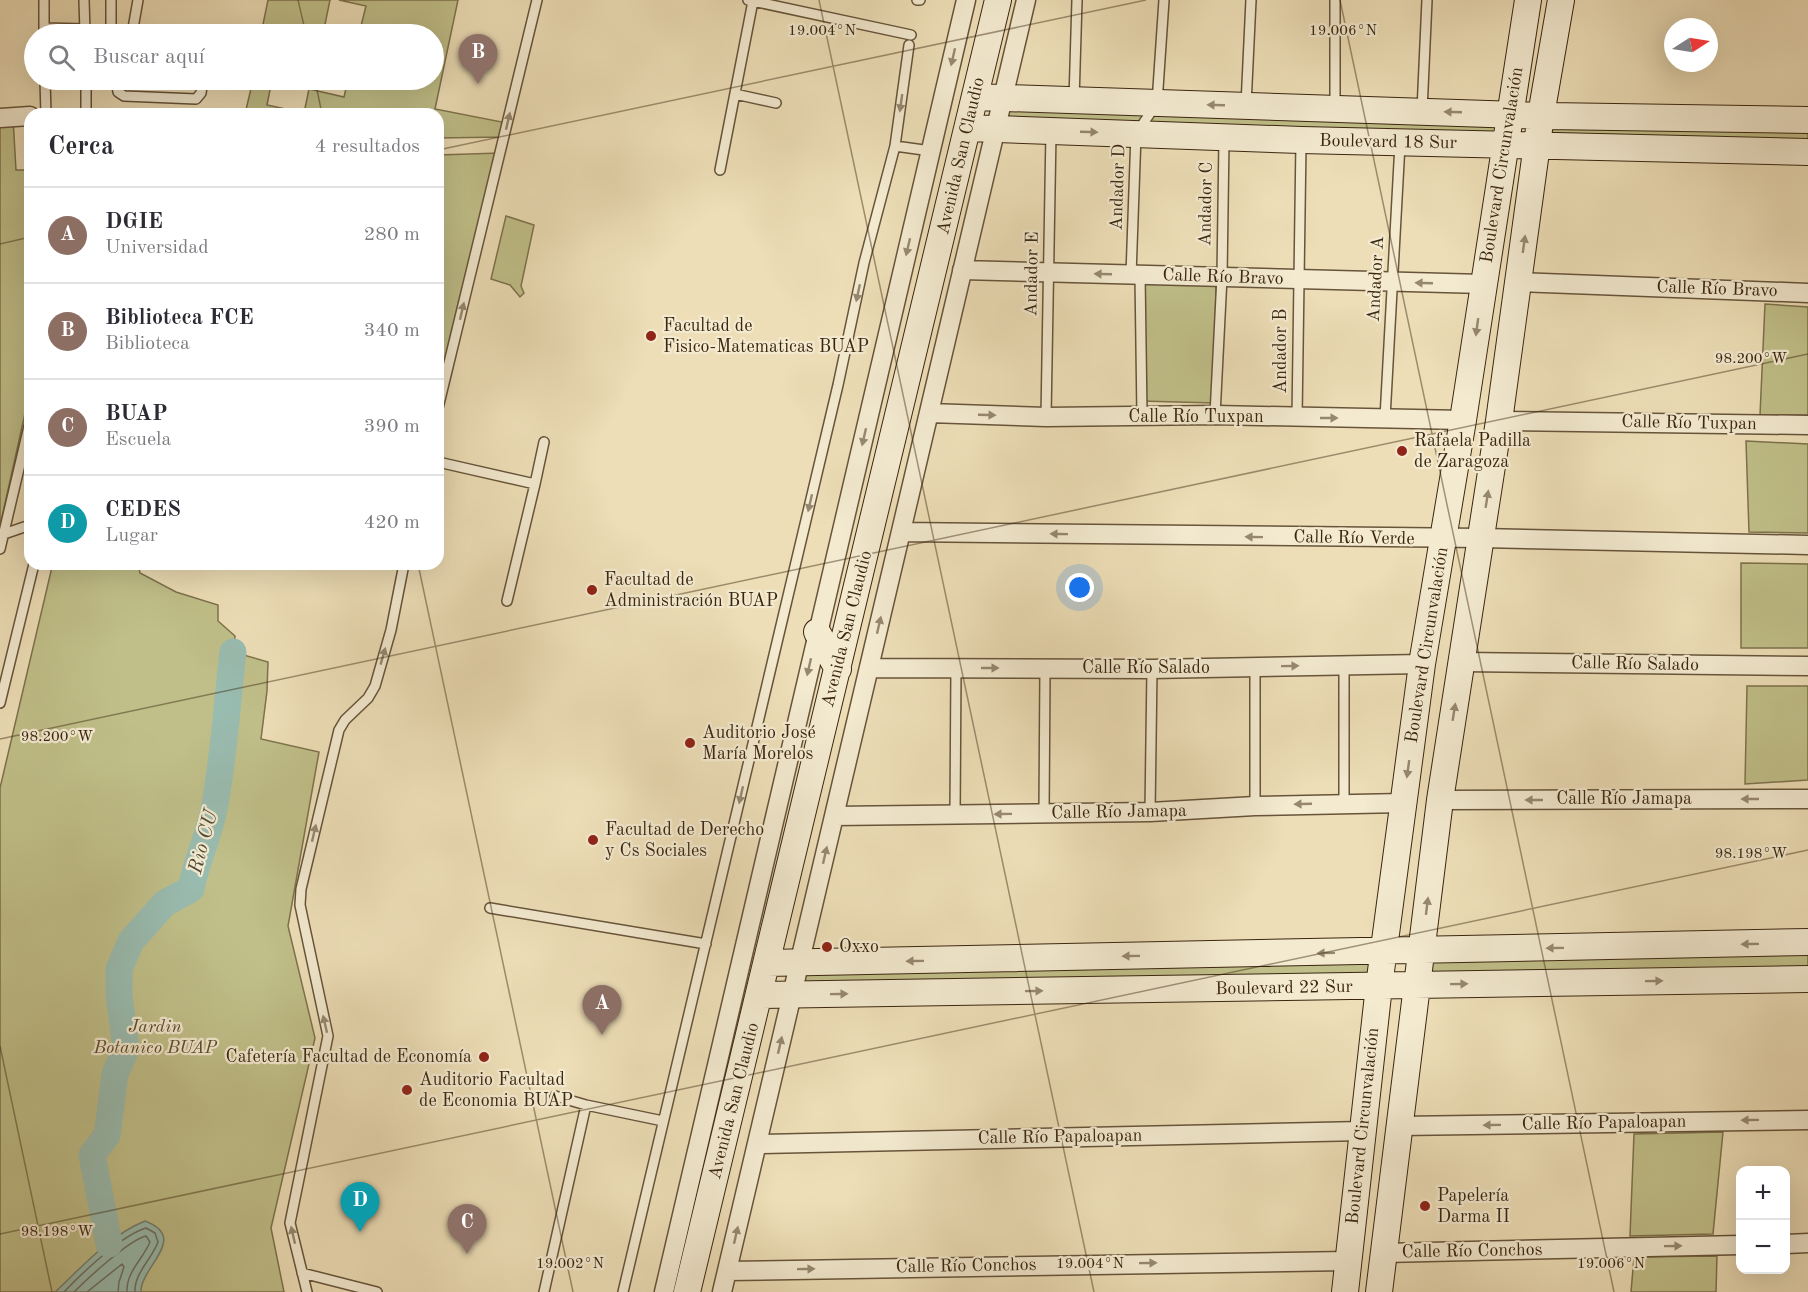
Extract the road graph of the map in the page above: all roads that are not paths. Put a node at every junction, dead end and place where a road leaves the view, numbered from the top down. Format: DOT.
graph roads {
  1 [pos="44,0"];
  2 [pos="84,0"];
  3 [pos="111,0"];
  4 [pos="138,0"];
  5 [pos="537,0"];
  6 [pos="966,0"];
  7 [pos="998,0"];
  8 [pos="1026,0"];
  9 [pos="1077,0"];
  10 [pos="1164,0"];
  11 [pos="1251,0"];
  12 [pos="1335,0"];
  13 [pos="1427,0"];
  14 [pos="1528,0"];
  15 [pos="1561,0"];
  16 [pos="750,1"];
  17 [pos="44,24"];
  18 [pos="85,24"];
  19 [pos="111,24"];
  20 [pos="134,24"];
  21 [pos="45,90"];
  22 [pos="86,90"];
  23 [pos="118,90"];
  24 [pos="201,90"];
  25 [pos="735,94"];
  26 [pos="975,98"];
  27 [pos="1003,98"];
  28 [pos="1074,100"];
  29 [pos="1157,103"];
  30 [pos="776,104"];
  31 [pos="1246,106"];
  32 [pos="46,108"];
  33 [pos="86,108"];
  34 [pos="1335,108"];
  35 [pos="1422,111"];
  36 [pos="1512,114"];
  37 [pos="24,116"];
  38 [pos="1541,116"];
  39 [pos="0,118"];
  40 [pos="1808,120"];
  41 [pos="968,128"];
  42 [pos="996,129"];
  43 [pos="1051,131"];
  44 [pos="1136,134"];
  45 [pos="1224,136"];
  46 [pos="1301,140"];
  47 [pos="1400,142"];
  48 [pos="1507,145"];
  49 [pos="1537,145"];
  50 [pos="895,146"];
  51 [pos="931,152"];
  52 [pos="1808,153"];
  53 [pos="720,170"];
  54 [pos="962,270"];
  55 [pos="1049,272"];
  56 [pos="1135,275"];
  57 [pos="1222,277"];
  58 [pos="1298,279"];
  59 [pos="1392,282"];
  60 [pos="1518,282"];
  61 [pos="1483,284"];
  62 [pos="1808,293"];
  63 [pos="444,383"];
  64 [pos="929,413"];
  65 [pos="1215,415"];
  66 [pos="1142,416"];
  67 [pos="1046,417"];
  68 [pos="1298,418"];
  69 [pos="1384,418"];
  70 [pos="1463,420"];
  71 [pos="1499,421"];
  72 [pos="1808,425"];
  73 [pos="544,442"];
  74 [pos="24,446"];
  75 [pos="444,463"];
  76 [pos="535,484"];
  77 [pos="24,527"];
  78 [pos="901,532"];
  79 [pos="2,535"];
  80 [pos="1481,538"];
  81 [pos="1444,539"];
  82 [pos="1808,545"];
  83 [pos="0,549"];
  84 [pos="33,570"];
  85 [pos="403,570"];
  86 [pos="507,601"];
  87 [pos="817,632"];
  88 [pos="1462,662"];
  89 [pos="1422,664"];
  90 [pos="1344,665"];
  91 [pos="1808,666"];
  92 [pos="1255,667"];
  93 [pos="869,668"];
  94 [pos="956,668"];
  95 [pos="838,669"];
  96 [pos="1045,669"];
  97 [pos="1152,669"];
  98 [pos="0,703"];
  99 [pos="1808,799"];
  100 [pos="1440,800"];
  101 [pos="1403,802"];
  102 [pos="1344,803"];
  103 [pos="1255,806"];
  104 [pos="1150,812"];
  105 [pos="1044,813"];
  106 [pos="955,815"];
  107 [pos="834,816"];
  108 [pos="490,908"];
  109 [pos="1808,942"];
  110 [pos="705,944"];
  111 [pos="1421,951"];
  112 [pos="1384,952"];
  113 [pos="949,960"];
  114 [pos="767,963"];
  115 [pos="799,963"];
  116 [pos="1808,979"];
  117 [pos="1416,984"];
  118 [pos="1379,986"];
  119 [pos="949,993"];
  120 [pos="760,995"];
  121 [pos="792,995"];
  122 [pos="555,1096"];
  123 [pos="586,1105"];
  124 [pos="1808,1120"];
  125 [pos="663,1121"];
  126 [pos="1399,1126"];
  127 [pos="1363,1131"];
  128 [pos="757,1144"];
  129 [pos="1808,1243"];
  130 [pos="1790,1244"];
  131 [pos="1736,1245"];
  132 [pos="1384,1253"];
  133 [pos="1348,1261"];
  134 [pos="727,1271"];
  135 [pos="302,1273"];
  136 [pos="307,1292"];
  137 [pos="377,1292"];
  138 [pos="544,1292"];
  139 [pos="623,1292"];
  140 [pos="664,1292"];
  141 [pos="687,1292"];
  142 [pos="722,1292"];
  143 [pos="1345,1292"];
  144 [pos="1379,1292"];
  1 -- 17 [label="lane"];
  2 -- 18 [label="lane"];
  3 -- 19 [label="lane"];
  4 -- 20 [label="lane"];
  63 -- 5 [label="lane, one-way"];
  6 -- 51 [label="street, Avenida San Claudio, one-way"];
  7 -- 26 [label="street, Avenida San Claudio"];
  8 -- 27 [label="street, Avenida San Claudio"];
  9 -- 28 [label="lane"];
  10 -- 29 [label="lane"];
  11 -- 31 [label="lane"];
  12 -- 34 [label="lane"];
  13 -- 35 [label="lane"];
  14 -- 36 [label="street, Boulevard Circunvalación"];
  15 -- 38 [label="street, Boulevard Circunvalación"];
  16 -- 25 [label="lane"];
  16 -- 50 [label="lane, one-way"];
  21 -- 32 [label="lane"];
  22 -- 33 [label="lane"];
  23 -- 24 [label="lane"];
  25 -- 30 [label="lane"];
  25 -- 53 [label="lane"];
  26 -- 27 [label="street, Boulevard 18 Sur"];
  26 -- 41 [label="street, Avenida San Claudio"];
  27 -- 28 [label="street, Boulevard 18 Sur"];
  27 -- 42 [label="street, Avenida San Claudio"];
  28 -- 29 [label="street, Boulevard 18 Sur"];
  31 -- 29 [label="street, Boulevard 18 Sur, one-way"];
  29 -- 44 [label="lane, Andador D"];
  31 -- 34 [label="street, Boulevard 18 Sur"];
  34 -- 35 [label="street, Boulevard 18 Sur"];
  36 -- 35 [label="street, Boulevard 18 Sur, one-way"];
  36 -- 38 [label="street, Boulevard 18 Sur"];
  36 -- 48 [label="street, Boulevard Circunvalación"];
  37 -- 39 [label="street"];
  38 -- 40 [label="street, Boulevard 18 Sur"];
  38 -- 49 [label="street, Boulevard Circunvalación"];
  41 -- 42 [label="street, Boulevard 18 Sur"];
  41 -- 95 [label="street, Avenida San Claudio"];
  42 -- 43 [label="street, Boulevard 18 Sur"];
  42 -- 54 [label="street, Avenida San Claudio"];
  43 -- 44 [label="street, Boulevard 18 Sur, one-way"];
  43 -- 55 [label="lane, Andador E"];
  44 -- 45 [label="street, Boulevard 18 Sur"];
  44 -- 56 [label="lane, Andador D"];
  45 -- 46 [label="street, Boulevard 18 Sur"];
  45 -- 57 [label="lane, Andador C"];
  46 -- 47 [label="street, Boulevard 18 Sur"];
  46 -- 58 [label="lane, Andador B"];
  47 -- 48 [label="street, Boulevard 18 Sur"];
  47 -- 59 [label="lane, Andador A"];
  48 -- 49 [label="street, Boulevard 18 Sur"];
  48 -- 61 [label="street, Boulevard Circunvalación"];
  49 -- 52 [label="street, Boulevard 18 Sur"];
  60 -- 49 [label="street, Boulevard Circunvalación, one-way"];
  50 -- 51 [label="lane"];
  50 -- 110 [label="lane, one-way"];
  51 -- 87 [label="street, Avenida San Claudio, one-way"];
  54 -- 55 [label="street, Calle Río Bravo"];
  54 -- 64 [label="street, Avenida San Claudio"];
  56 -- 55 [label="street, Calle Río Bravo, one-way"];
  55 -- 67 [label="lane, Andador E"];
  56 -- 57 [label="street, Calle Río Bravo"];
  56 -- 66 [label="lane, Andador D"];
  57 -- 58 [label="street, Calle Río Bravo"];
  57 -- 65 [label="lane, Andador C"];
  58 -- 59 [label="street, Calle Río Bravo"];
  58 -- 68 [label="lane, Andador B"];
  61 -- 59 [label="street, Calle Río Bravo, one-way"];
  59 -- 69 [label="lane, Andador A"];
  60 -- 62 [label="street, Calle Río Bravo"];
  60 -- 71 [label="street, Boulevard Circunvalación"];
  61 -- 70 [label="street, Boulevard Circunvalación, one-way"];
  64 -- 67 [label="street, Calle Río Tuxpan, one-way"];
  64 -- 78 [label="street, Avenida San Claudio"];
  65 -- 66 [label="street, Calle Río Tuxpan"];
  65 -- 68 [label="street, Calle Río Tuxpan"];
  66 -- 67 [label="street, Calle Río Tuxpan"];
  68 -- 69 [label="street, Calle Río Tuxpan, one-way"];
  69 -- 70 [label="street, Calle Río Tuxpan"];
  70 -- 81 [label="street, Boulevard Circunvalación"];
  71 -- 72 [label="street, Calle Río Tuxpan"];
  80 -- 71 [label="street, Boulevard Circunvalación, one-way"];
  73 -- 76 [label="lane"];
  74 -- 79 [label="lane"];
  75 -- 76 [label="lane"];
  76 -- 86 [label="lane"];
  77 -- 79 [label="lane"];
  81 -- 78 [label="street, Calle Río Verde, one-way"];
  93 -- 78 [label="street, Avenida San Claudio, one-way"];
  79 -- 83 [label="lane"];
  80 -- 81 [label="street, Calle Río Verde"];
  80 -- 82 [label="street, Calle Río Verde"];
  80 -- 88 [label="street, Boulevard Circunvalación"];
  81 -- 89 [label="street, Boulevard Circunvalación"];
  84 -- 98 [label="lane"];
  135 -- 85 [label="lane, one-way"];
  87 -- 95 [label="street"];
  87 -- 140 [label="street, Avenida San Claudio, one-way"];
  88 -- 91 [label="street, Calle Río Salado"];
  100 -- 88 [label="street, Boulevard Circunvalación, one-way"];
  89 -- 90 [label="street, Calle Río Salado"];
  89 -- 101 [label="street, Boulevard Circunvalación, one-way"];
  92 -- 90 [label="street, Calle Río Salado, one-way"];
  90 -- 102 [label="lane"];
  92 -- 97 [label="street, Calle Río Salado"];
  92 -- 103 [label="lane"];
  93 -- 94 [label="street, Calle Río Salado"];
  93 -- 107 [label="street, Avenida San Claudio"];
  94 -- 96 [label="street, Calle Río Salado, one-way"];
  94 -- 106 [label="lane"];
  95 -- 114 [label="street, Avenida San Claudio"];
  96 -- 97 [label="street, Calle Río Salado"];
  96 -- 105 [label="lane"];
  97 -- 104 [label="lane"];
  99 -- 100 [label="street, Calle Río Jamapa, one-way"];
  111 -- 100 [label="street, Boulevard Circunvalación, one-way"];
  101 -- 102 [label="street, Calle Río Jamapa"];
  101 -- 112 [label="street, Boulevard Circunvalación"];
  102 -- 103 [label="street, Calle Río Jamapa, one-way"];
  103 -- 104 [label="street, Calle Río Jamapa"];
  104 -- 105 [label="street, Calle Río Jamapa"];
  105 -- 106 [label="street, Calle Río Jamapa, one-way"];
  106 -- 107 [label="street, Calle Río Jamapa"];
  115 -- 107 [label="street, Avenida San Claudio, one-way"];
  108 -- 110 [label="lane"];
  109 -- 111 [label="street, Boulevard 22 Sur, one-way"];
  110 -- 125 [label="lane"];
  111 -- 112 [label="street, Boulevard 22 Sur"];
  111 -- 117 [label="street, Boulevard Circunvalación"];
  112 -- 113 [label="street, Boulevard 22 Sur, one-way"];
  112 -- 118 [label="street, Boulevard Circunvalación"];
  113 -- 115 [label="street, Boulevard 22 Sur, one-way"];
  113 -- 119 [label="street"];
  114 -- 115 [label="street, Boulevard 22 Sur"];
  114 -- 120 [label="street, Avenida San Claudio"];
  115 -- 121 [label="street, Avenida San Claudio"];
  117 -- 116 [label="street, Boulevard 22 Sur, one-way"];
  117 -- 118 [label="street, Boulevard 22 Sur"];
  117 -- 126 [label="street, Boulevard Circunvalación"];
  119 -- 118 [label="street, Boulevard 22 Sur, one-way"];
  118 -- 127 [label="street, Boulevard Circunvalación"];
  121 -- 119 [label="street, Boulevard 22 Sur, one-way"];
  120 -- 121 [label="street, Boulevard 22 Sur"];
  120 -- 141 [label="street, Avenida San Claudio"];
  128 -- 121 [label="street, Avenida San Claudio, one-way"];
  122 -- 123 [label="lane"];
  123 -- 125 [label="lane"];
  123 -- 138 [label="lane"];
  124 -- 126 [label="street, Calle Río Papaloapan, one-way"];
  125 -- 139 [label="lane"];
  126 -- 132 [label="street, Boulevard Circunvalación"];
  127 -- 128 [label="street, Calle Río Papaloapan"];
  127 -- 133 [label="street, Boulevard Circunvalación"];
  134 -- 128 [label="street, Avenida San Claudio, one-way"];
  129 -- 130 [label="street"];
  132 -- 131 [label="street, Calle Río Conchos, one-way"];
  132 -- 144 [label="street, Boulevard Circunvalación"];
  134 -- 133 [label="street, Calle Río Conchos, one-way"];
  133 -- 143 [label="street, Boulevard Circunvalación"];
  134 -- 142 [label="street, Avenida San Claudio"];
  135 -- 136 [label="lane"];
  135 -- 137 [label="lane"];
}
